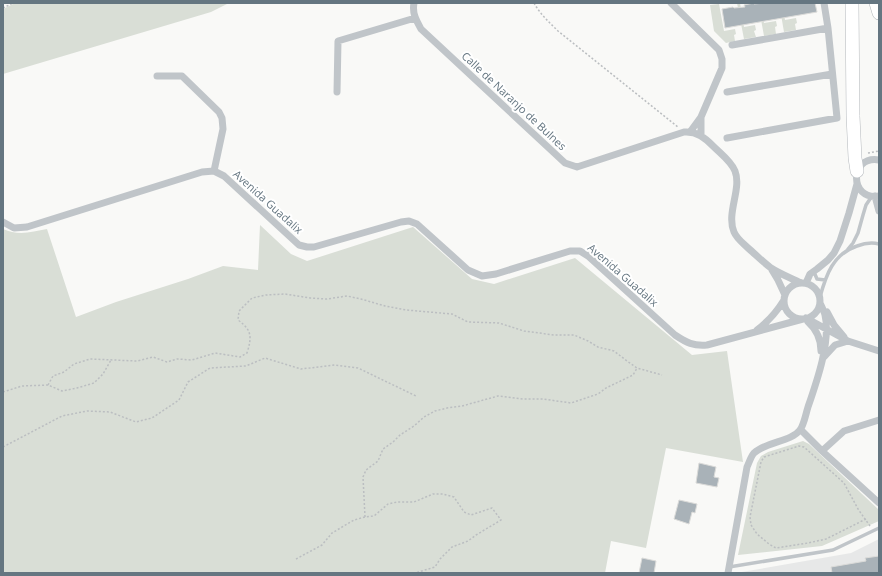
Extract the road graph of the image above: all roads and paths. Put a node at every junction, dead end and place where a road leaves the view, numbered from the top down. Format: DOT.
graph roads {
  1 [pos="13,3"];
  2 [pos="414,3"];
  3 [pos="534,3"];
  4 [pos="671,3"];
  5 [pos="824,3"];
  6 [pos="852,3"];
  7 [pos="876,3"];
  8 [pos="3,8"];
  9 [pos="879,13"];
  10 [pos="414,18"];
  11 [pos="828,28"];
  12 [pos="732,45"];
  13 [pos="832,74"];
  14 [pos="157,76"];
  15 [pos="337,92"];
  16 [pos="728,92"];
  17 [pos="700,117"];
  18 [pos="687,132"];
  19 [pos="701,136"];
  20 [pos="727,138"];
  21 [pos="879,160"];
  22 [pos="214,171"];
  23 [pos="857,171"];
  24 [pos="857,184"];
  25 [pos="875,196"];
  26 [pos="879,211"];
  27 [pos="849,213"];
  28 [pos="3,222"];
  29 [pos="879,244"];
  30 [pos="846,252"];
  31 [pos="770,268"];
  32 [pos="814,272"];
  33 [pos="824,280"];
  34 [pos="803,283"];
  35 [pos="784,297"];
  36 [pos="820,300"];
  37 [pos="805,319"];
  38 [pos="826,329"];
  39 [pos="753,332"];
  40 [pos="848,341"];
  41 [pos="879,351"];
  42 [pos="822,359"];
  43 [pos="111,360"];
  44 [pos="637,368"];
  45 [pos="662,375"];
  46 [pos="48,385"];
  47 [pos="3,392"];
  48 [pos="416,396"];
  49 [pos="879,420"];
  50 [pos="801,430"];
  51 [pos="3,446"];
  52 [pos="822,451"];
  53 [pos="879,503"];
  54 [pos="365,517"];
  55 [pos="866,519"];
  56 [pos="879,528"];
  57 [pos="874,531"];
  58 [pos="296,559"];
  59 [pos="729,570"];
  60 [pos="414,573"];
  1 -- 8 [label="path"];
  2 -- 10 [label="street"];
  3 -- 18 [label="path"];
  4 -- 17 [label="street"];
  5 -- 11 [label="street"];
  6 -- 23 [label="highway"];
  7 -- 9 [label="highway"];
  10 -- 15 [label="street"];
  10 -- 18 [label="street, Calle de Naranjo de Bulnes"];
  11 -- 12 [label="street"];
  11 -- 13 [label="street"];
  13 -- 16 [label="street"];
  13 -- 20 [label="street"];
  14 -- 22 [label="street"];
  17 -- 18 [label="street"];
  17 -- 19 [label="street"];
  18 -- 19 [label="street"];
  19 -- 31 [label="street"];
  21 -- 23 [label="street"];
  22 -- 28 [label="street"];
  22 -- 39 [label="street, Avenida Guadalix"];
  23 -- 24 [label="street"];
  24 -- 25 [label="street"];
  24 -- 27 [label="street"];
  25 -- 26 [label="street"];
  25 -- 30 [label="lane"];
  27 -- 32 [label="street"];
  27 -- 34 [label="street"];
  29 -- 30 [label="lane"];
  30 -- 33 [label="lane"];
  31 -- 34 [label="street"];
  31 -- 35 [label="street"];
  32 -- 33 [label="lane"];
  32 -- 34 [label="street"];
  33 -- 36 [label="lane"];
  34 -- 35 [label="street"];
  34 -- 36 [label="street"];
  35 -- 37 [label="street"];
  35 -- 39 [label="street, Avenida Guadalix"];
  36 -- 37 [label="street"];
  36 -- 38 [label="street"];
  36 -- 40 [label="street"];
  37 -- 38 [label="street"];
  37 -- 39 [label="street, Avenida Guadalix"];
  37 -- 42 [label="street"];
  38 -- 40 [label="street"];
  38 -- 42 [label="street"];
  40 -- 41 [label="street"];
  40 -- 42 [label="street"];
  42 -- 50 [label="street"];
  43 -- 44 [label="path"];
  43 -- 46 [label="path"];
  43 -- 46 [label="path"];
  44 -- 45 [label="path"];
  44 -- 54 [label="path"];
  46 -- 47 [label="path"];
  48 -- 51 [label="path"];
  49 -- 52 [label="street"];
  50 -- 52 [label="street"];
  50 -- 59 [label="street"];
  52 -- 53 [label="street"];
  54 -- 58 [label="path"];
  54 -- 60 [label="path"];
  55 -- 55 [label="path"];
  55 -- 57 [label="path"];
  56 -- 57 [label="lane"];
  57 -- 59 [label="lane"];
}
